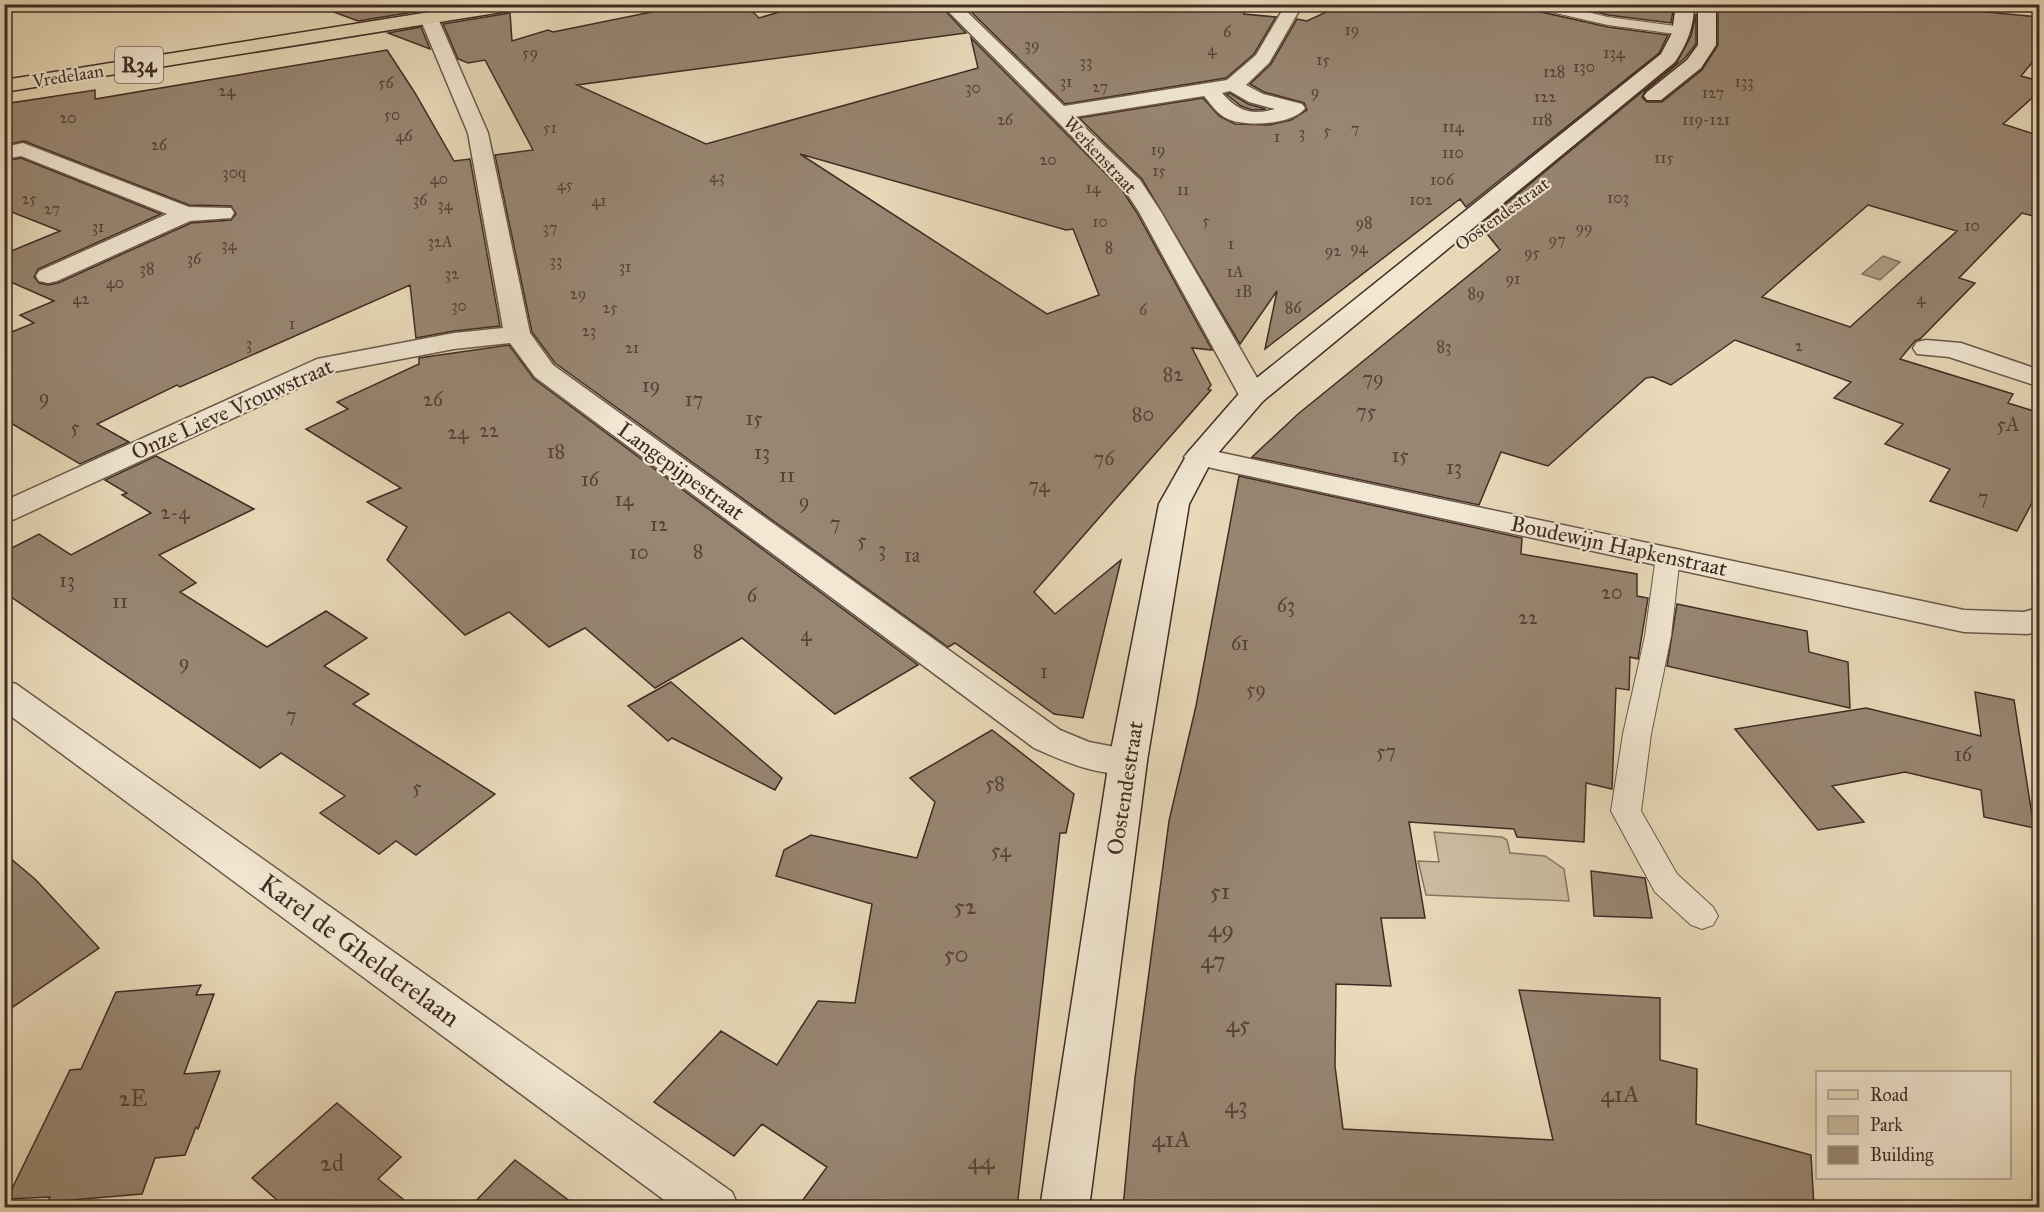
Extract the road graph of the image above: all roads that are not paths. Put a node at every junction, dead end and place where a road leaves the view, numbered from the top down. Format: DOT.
graph roads {
  1 [pos="521,4"];
  2 [pos="535,4"];
  3 [pos="949,4"];
  4 [pos="1295,4"];
  5 [pos="1534,4"];
  6 [pos="1685,4"];
  7 [pos="1707,4"];
  8 [pos="429,15"];
  9 [pos="1683,31"];
  10 [pos="1233,85"];
  11 [pos="4,86"];
  12 [pos="1209,90"];
  13 [pos="1060,113"];
  14 [pos="4,153"];
  15 [pos="223,213"];
  16 [pos="186,214"];
  17 [pos="48,276"];
  18 [pos="517,334"];
  19 [pos="1926,348"];
  20 [pos="2040,379"];
  21 [pos="1253,395"];
  22 [pos="1199,457"];
  23 [pos="12,501"];
  24 [pos="1668,556"];
  25 [pos="2040,618"];
  26 [pos="4,693"];
  27 [pos="1128,761"];
  28 [pos="1702,916"];
  29 [pos="716,1208"];
  30 [pos="1064,1208"];
  1 -- 8 [label="main road, Vredelaan / R34"];
  2 -- 8 [label="main road, Vredelaan / R34"];
  3 -- 13 [label="street, Werkenstraat"];
  4 -- 10 [label="street"];
  5 -- 9 [label="lane"];
  6 -- 9 [label="street, Oostendestraat"];
  7 -- 21 [label="street, Oostendestraat"];
  8 -- 11 [label="main road, Vredelaan / R34"];
  8 -- 18 [label="street, Langepijpestraat"];
  9 -- 21 [label="street, Oostendestraat"];
  10 -- 12 [label="street"];
  10 -- 12 [label="street"];
  12 -- 13 [label="street"];
  13 -- 21 [label="street, Werkenstraat"];
  14 -- 16 [label="street"];
  15 -- 16 [label="street"];
  16 -- 17 [label="street"];
  18 -- 23 [label="street, Onze Lieve Vrouwstraat"];
  18 -- 27 [label="street, Langepijpestraat"];
  19 -- 20 [label="street"];
  21 -- 22 [label="street, Oostendestraat"];
  22 -- 24 [label="street, Boudewijn Hapkenstraat"];
  22 -- 27 [label="street, Oostendestraat"];
  24 -- 25 [label="street, Boudewijn Hapkenstraat"];
  24 -- 28 [label="lane"];
  26 -- 29 [label="street, Karel de Ghelderelaan"];
  27 -- 30 [label="street, Oostendestraat"];
}
